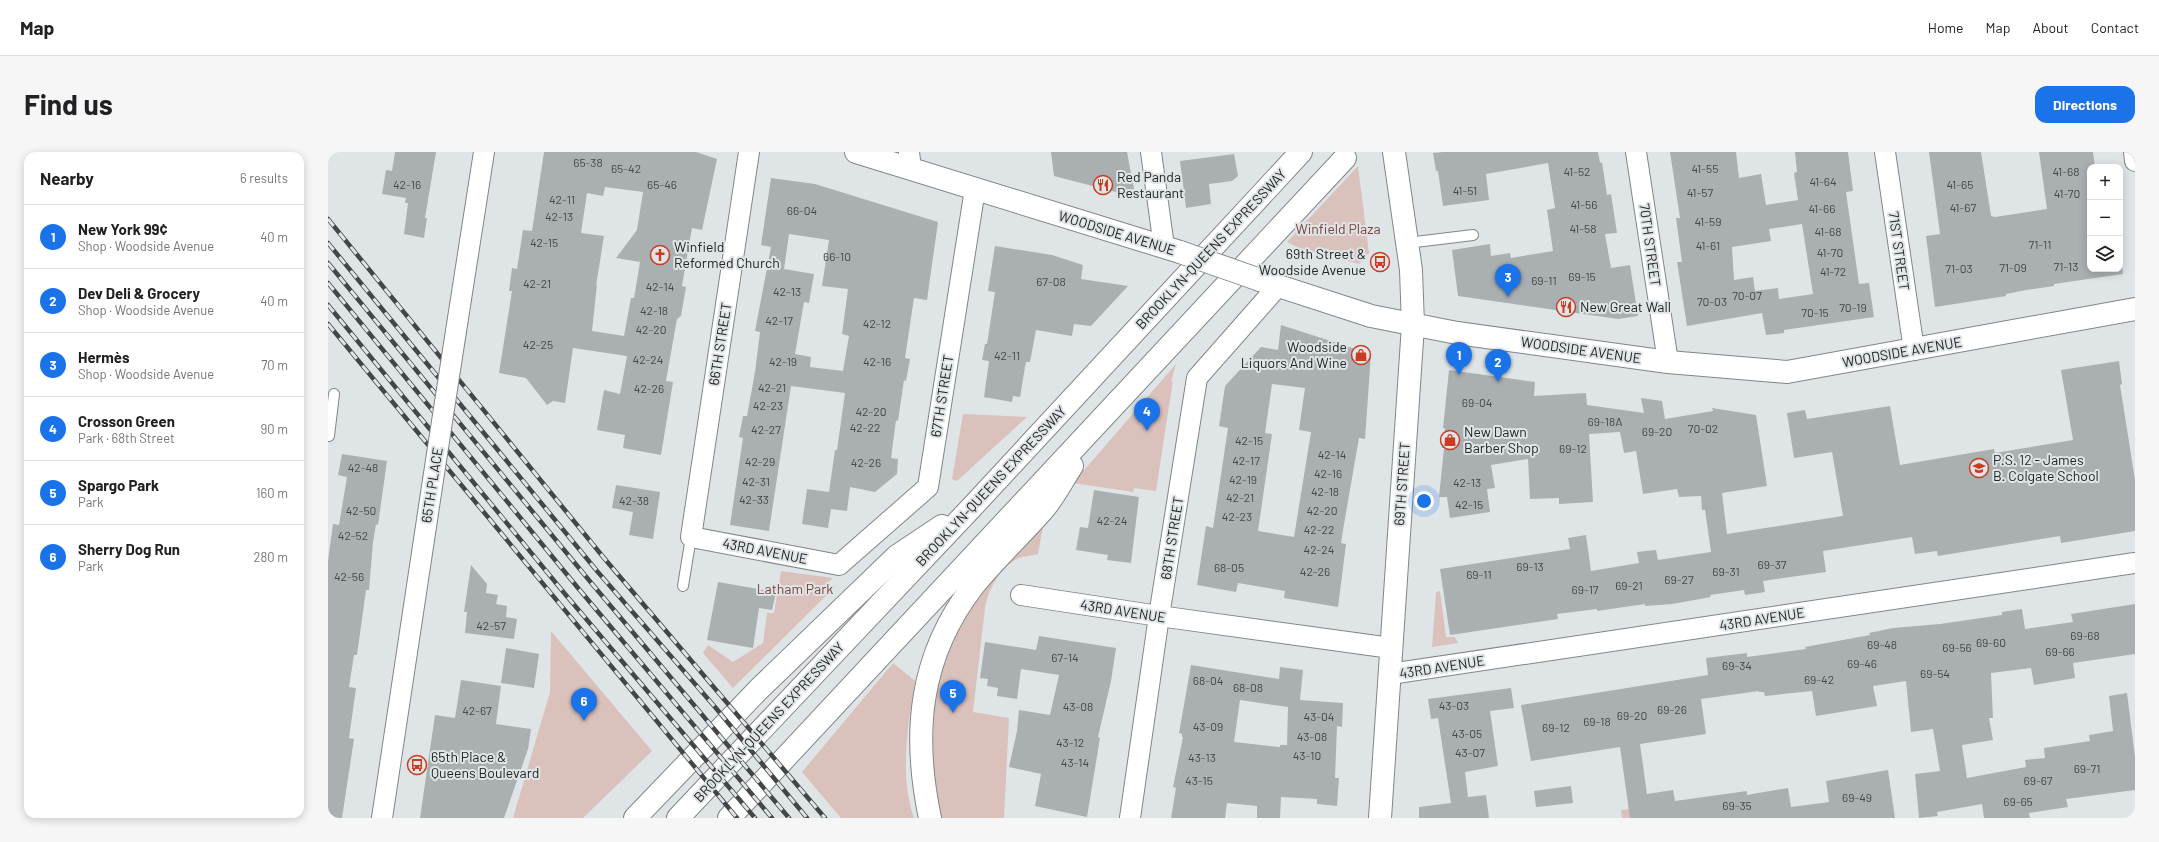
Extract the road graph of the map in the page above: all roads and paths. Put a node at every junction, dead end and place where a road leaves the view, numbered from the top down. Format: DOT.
graph roads {
  1 [pos="484,152"];
  2 [pos="748,152"];
  3 [pos="856,152"];
  4 [pos="1151,152"];
  5 [pos="1301,152"];
  6 [pos="1394,152"];
  7 [pos="1636,152"];
  8 [pos="1885,152"];
  9 [pos="2134,152"];
  10 [pos="1345,158"];
  11 [pos="910,160"];
  12 [pos="2135,161"];
  13 [pos="975,189"];
  14 [pos="1473,235"];
  15 [pos="1407,243"];
  16 [pos="1172,250"];
  17 [pos="1269,283"];
  18 [pos="2135,309"];
  19 [pos="1414,325"];
  20 [pos="1914,350"];
  21 [pos="1668,362"];
  22 [pos="334,394"];
  23 [pos="1103,418"];
  24 [pos="329,436"];
  25 [pos="972,507"];
  26 [pos="691,537"];
  27 [pos="2135,563"];
  28 [pos="839,565"];
  29 [pos="683,586"];
  30 [pos="1021,595"];
  31 [pos="1159,616"];
  32 [pos="1391,648"];
  33 [pos="1390,674"];
  34 [pos="382,818"];
  35 [pos="635,818"];
  36 [pos="678,818"];
  37 [pos="729,818"];
  38 [pos="930,818"];
  39 [pos="1130,818"];
  40 [pos="1380,818"];
  1 -- 34 [label="street, 65TH PLACE, bridge"];
  2 -- 26 [label="street, 66TH STREET"];
  3 -- 11 [label="main road, WOODSIDE AVENUE"];
  4 -- 16 [label="street"];
  5 -- 25 [label="main road, BROOKLYN-QUEENS EXPRESSWAY"];
  6 -- 15 [label="main road, 69TH STREET"];
  7 -- 21 [label="street, 70TH STREET"];
  8 -- 20 [label="street, 71ST STREET"];
  9 -- 12 [label="street"];
  10 -- 23 [label="main road"];
  11 -- 13 [label="main road, WOODSIDE AVENUE"];
  13 -- 16 [label="main road, WOODSIDE AVENUE"];
  13 -- 28 [label="street, 67TH STREET"];
  14 -- 15 [label="lane"];
  15 -- 19 [label="main road, 69TH STREET"];
  16 -- 17 [label="main road, WOODSIDE AVENUE, bridge"];
  17 -- 19 [label="main road, WOODSIDE AVENUE"];
  17 -- 31 [label="street, 68TH STREET"];
  18 -- 20 [label="main road, WOODSIDE AVENUE"];
  19 -- 21 [label="main road, WOODSIDE AVENUE"];
  19 -- 32 [label="main road, 69TH STREET"];
  20 -- 21 [label="main road, WOODSIDE AVENUE"];
  22 -- 24 [label="lane"];
  23 -- 37 [label="main road"];
  23 -- 38 [label="main road"];
  25 -- 35 [label="main road"];
  25 -- 36 [label="main road, BROOKLYN-QUEENS EXPRESSWAY"];
  26 -- 28 [label="street, 43RD AVENUE"];
  26 -- 29 [label="lane"];
  27 -- 33 [label="street, 43RD AVENUE"];
  30 -- 31 [label="street, 43RD AVENUE"];
  31 -- 32 [label="street, 43RD AVENUE"];
  31 -- 39 [label="street, 68TH STREET"];
  32 -- 33 [label="main road, 69TH STREET"];
  33 -- 40 [label="main road, 69TH STREET"];
}
